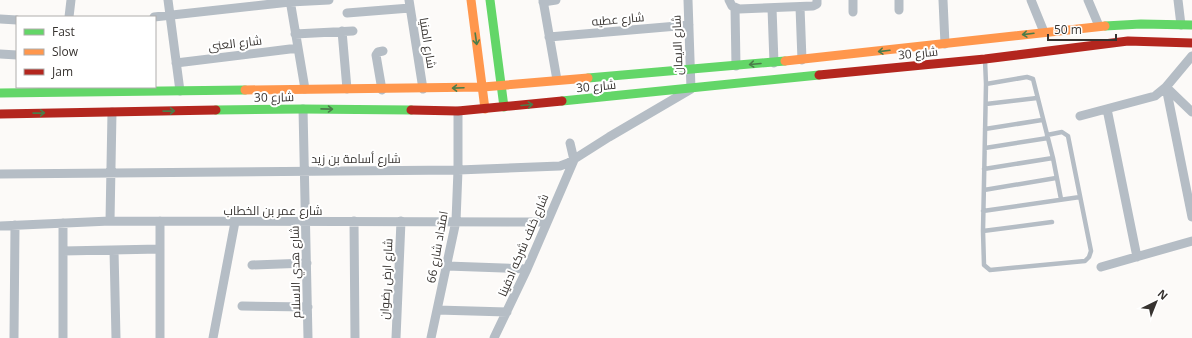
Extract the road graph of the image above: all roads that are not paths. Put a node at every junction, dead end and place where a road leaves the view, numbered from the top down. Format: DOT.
graph roads {
  1 [pos="71,0"];
  2 [pos="168,0"];
  3 [pos="329,0"];
  4 [pos="471,0"];
  5 [pos="490,0"];
  6 [pos="556,0"];
  7 [pos="688,0"];
  8 [pos="729,0"];
  9 [pos="817,0"];
  10 [pos="853,0"];
  11 [pos="899,0"];
  12 [pos="943,0"];
  13 [pos="1031,0"];
  14 [pos="1088,0"];
  15 [pos="1178,0"];
  16 [pos="290,1"];
  17 [pos="543,1"];
  18 [pos="409,4"];
  19 [pos="768,5"];
  20 [pos="800,7"];
  21 [pos="737,8"];
  22 [pos="899,10"];
  23 [pos="853,12"];
  24 [pos="348,13"];
  25 [pos="69,16"];
  26 [pos="170,16"];
  27 [pos="156,17"];
  28 [pos="0,19"];
  29 [pos="16,20"];
  30 [pos="689,25"];
  31 [pos="1181,25"];
  32 [pos="1192,25"];
  33 [pos="1099,26"];
  34 [pos="342,31"];
  35 [pos="353,31"];
  36 [pos="1044,32"];
  37 [pos="295,34"];
  38 [pos="549,37"];
  39 [pos="1192,43"];
  40 [pos="945,44"];
  41 [pos="298,48"];
  42 [pos="382,51"];
  43 [pos="0,54"];
  44 [pos="16,54"];
  45 [pos="1191,58"];
  46 [pos="985,59"];
  47 [pos="802,60"];
  48 [pos="176,63"];
  49 [pos="774,63"];
  50 [pos="736,66"];
  51 [pos="690,69"];
  52 [pos="557,80"];
  53 [pos="986,84"];
  54 [pos="501,86"];
  55 [pos="482,87"];
  56 [pos="1166,87"];
  57 [pos="64,89"];
  58 [pos="94,89"];
  59 [pos="138,89"];
  60 [pos="305,89"];
  61 [pos="423,89"];
  62 [pos="691,89"];
  63 [pos="347,90"];
  64 [pos="382,90"];
  65 [pos="180,91"];
  66 [pos="0,93"];
  67 [pos="1037,98"];
  68 [pos="124,102"];
  69 [pos="986,104"];
  70 [pos="504,107"];
  71 [pos="303,109"];
  72 [pos="485,109"];
  73 [pos="1107,109"];
  74 [pos="458,111"];
  75 [pos="112,112"];
  76 [pos="1192,112"];
  77 [pos="0,114"];
  78 [pos="1080,116"];
  79 [pos="1042,120"];
  80 [pos="985,129"];
  81 [pos="1047,137"];
  82 [pos="570,143"];
  83 [pos="985,148"];
  84 [pos="1053,158"];
  85 [pos="574,160"];
  86 [pos="984,169"];
  87 [pos="305,170"];
  88 [pos="458,170"];
  89 [pos="0,174"];
  90 [pos="111,174"];
  91 [pos="1056,178"];
  92 [pos="984,190"];
  93 [pos="1190,193"];
  94 [pos="1080,197"];
  95 [pos="1061,199"];
  96 [pos="983,210"];
  97 [pos="1192,216"];
  98 [pos="110,221"];
  99 [pos="160,221"];
  100 [pos="306,221"];
  101 [pos="354,221"];
  102 [pos="401,221"];
  103 [pos="456,221"];
  104 [pos="235,222"];
  105 [pos="546,222"];
  106 [pos="1052,222"];
  107 [pos="63,223"];
  108 [pos="15,225"];
  109 [pos="0,226"];
  110 [pos="983,231"];
  111 [pos="1192,241"];
  112 [pos="160,249"];
  113 [pos="114,250"];
  114 [pos="63,251"];
  115 [pos="1137,257"];
  116 [pos="307,263"];
  117 [pos="252,265"];
  118 [pos="447,266"];
  119 [pos="1101,267"];
  120 [pos="527,269"];
  121 [pos="242,306"];
  122 [pos="308,307"];
  123 [pos="437,310"];
  124 [pos="507,312"];
  125 [pos="14,338"];
  126 [pos="63,338"];
  127 [pos="116,338"];
  128 [pos="160,338"];
  129 [pos="213,338"];
  130 [pos="308,338"];
  131 [pos="355,338"];
  132 [pos="396,338"];
  133 [pos="431,338"];
  134 [pos="494,338"];
  1 -- 25 [label="street"];
  2 -- 26 [label="street"];
  3 -- 16 [label="street"];
  4 -- 55 [label="street, one-way"];
  5 -- 54 [label="street"];
  6 -- 17 [label="street"];
  7 -- 30 [label="street, شارع الايمان"];
  8 -- 21 [label="street"];
  9 -- 20 [label="street"];
  10 -- 23 [label="street"];
  11 -- 22 [label="street"];
  12 -- 40 [label="street"];
  13 -- 36 [label="street"];
  14 -- 33 [label="street"];
  15 -- 31 [label="street"];
  16 -- 26 [label="street"];
  16 -- 37 [label="street"];
  17 -- 38 [label="street"];
  18 -- 24 [label="street"];
  18 -- 61 [label="street, شارع المنيا"];
  19 -- 20 [label="street"];
  19 -- 21 [label="street"];
  19 -- 49 [label="street"];
  20 -- 47 [label="street"];
  21 -- 50 [label="street"];
  26 -- 27 [label="street"];
  26 -- 48 [label="street"];
  28 -- 29 [label="street"];
  30 -- 38 [label="street, شارع عطيه"];
  30 -- 51 [label="street, شارع الايمان"];
  31 -- 32 [label="street, شارع 30"];
  31 -- 33 [label="street, شارع 30"];
  33 -- 36 [label="street, شارع 30"];
  34 -- 35 [label="street"];
  34 -- 37 [label="street"];
  34 -- 63 [label="street"];
  36 -- 40 [label="street, شارع 30, one-way"];
  37 -- 41 [label="street"];
  38 -- 52 [label="street"];
  39 -- 46 [label="street, شارع 30"];
  40 -- 47 [label="street, شارع 30, one-way"];
  41 -- 48 [label="street, شارع العنى"];
  41 -- 60 [label="street"];
  42 -- 64 [label="street"];
  43 -- 44 [label="street"];
  45 -- 56 [label="street"];
  46 -- 53 [label="lane"];
  46 -- 62 [label="street, شارع 30"];
  47 -- 49 [label="street, شارع 30"];
  48 -- 65 [label="street"];
  49 -- 50 [label="street, شارع 30, one-way"];
  50 -- 51 [label="street, شارع 30"];
  51 -- 52 [label="street, شارع 30"];
  51 -- 62 [label="street, شارع الايمان"];
  52 -- 54 [label="street, شارع 30"];
  53 -- 67 [label="lane"];
  53 -- 69 [label="lane"];
  54 -- 55 [label="street, شارع 30"];
  54 -- 70 [label="street"];
  55 -- 61 [label="street, شارع 30, one-way"];
  55 -- 72 [label="street"];
  56 -- 73 [label="street"];
  56 -- 76 [label="street"];
  56 -- 93 [label="street"];
  57 -- 58 [label="street, شارع 30"];
  57 -- 66 [label="street, شارع 30"];
  58 -- 68 [label="street, شارع 30"];
  59 -- 65 [label="street, شارع 30"];
  59 -- 68 [label="street, شارع 30"];
  60 -- 63 [label="street, شارع 30"];
  60 -- 65 [label="street, شارع 30"];
  61 -- 64 [label="street, شارع 30"];
  70 -- 62 [label="street, شارع 30, one-way"];
  62 -- 85 [label="street, شارع أسامة بن زيد"];
  63 -- 64 [label="street, شارع 30"];
  67 -- 69 [label="lane"];
  67 -- 79 [label="lane"];
  68 -- 71 [label="street, شارع 30, one-way"];
  68 -- 75 [label="street, شارع 30"];
  69 -- 80 [label="lane"];
  70 -- 72 [label="street, شارع 30"];
  71 -- 74 [label="street, شارع 30, one-way"];
  71 -- 87 [label="street, شارع هدي الاسلام"];
  72 -- 74 [label="street, شارع 30"];
  73 -- 78 [label="street"];
  73 -- 115 [label="street"];
  74 -- 88 [label="street, امتداد شارع 66"];
  77 -- 75 [label="street, شارع 30, one-way"];
  75 -- 90 [label="street"];
  79 -- 80 [label="lane"];
  79 -- 81 [label="lane"];
  80 -- 83 [label="lane"];
  81 -- 83 [label="lane"];
  81 -- 84 [label="lane"];
  81 -- 94 [label="lane"];
  82 -- 85 [label="street"];
  83 -- 86 [label="lane"];
  84 -- 86 [label="lane"];
  84 -- 91 [label="lane"];
  85 -- 88 [label="street, شارع أسامة بن زيد"];
  85 -- 105 [label="street, شارع خلف شركه ادفينا"];
  86 -- 92 [label="lane"];
  87 -- 88 [label="street, شارع أسامة بن زيد"];
  87 -- 90 [label="street, شارع أسامة بن زيد"];
  87 -- 100 [label="street, شارع هدي الاسلام"];
  88 -- 103 [label="street, امتداد شارع 66"];
  89 -- 90 [label="street, شارع أسامة بن زيد"];
  90 -- 98 [label="street"];
  91 -- 92 [label="lane"];
  91 -- 95 [label="lane"];
  92 -- 96 [label="lane"];
  93 -- 97 [label="street"];
  94 -- 95 [label="lane"];
  94 -- 110 [label="lane"];
  95 -- 96 [label="lane"];
  96 -- 110 [label="lane"];
  98 -- 99 [label="street, شارع عمر بن الخطاب"];
  98 -- 107 [label="street, شارع عمر بن الخطاب"];
  99 -- 104 [label="street, شارع عمر بن الخطاب"];
  99 -- 112 [label="street"];
  100 -- 101 [label="street, شارع عمر بن الخطاب"];
  100 -- 104 [label="street, شارع عمر بن الخطاب"];
  100 -- 116 [label="street, شارع هدي الاسلام"];
  101 -- 102 [label="street, شارع عمر بن الخطاب"];
  101 -- 131 [label="street"];
  102 -- 103 [label="street, شارع عمر بن الخطاب"];
  102 -- 132 [label="street, شارع ارض رضوان"];
  103 -- 105 [label="street, شارع عمر بن الخطاب"];
  103 -- 118 [label="street, امتداد شارع 66"];
  104 -- 129 [label="street"];
  105 -- 120 [label="street, شارع خلف شركه ادفينا"];
  106 -- 110 [label="lane"];
  107 -- 108 [label="street, شارع عمر بن الخطاب"];
  107 -- 114 [label="street"];
  108 -- 109 [label="street, شارع عمر بن الخطاب"];
  108 -- 125 [label="street"];
  111 -- 115 [label="street"];
  112 -- 113 [label="street"];
  112 -- 128 [label="street"];
  113 -- 114 [label="street"];
  113 -- 127 [label="street"];
  114 -- 126 [label="street"];
  115 -- 119 [label="street"];
  116 -- 117 [label="street"];
  116 -- 122 [label="street, شارع هدي الاسلام"];
  118 -- 120 [label="street"];
  118 -- 123 [label="street, امتداد شارع 66"];
  120 -- 124 [label="street, شارع خلف شركه ادفينا"];
  121 -- 122 [label="street"];
  122 -- 130 [label="street, شارع هدي الاسلام"];
  123 -- 124 [label="street"];
  123 -- 133 [label="street, امتداد شارع 66"];
  124 -- 134 [label="street, شارع خلف شركه ادفينا"];
}
